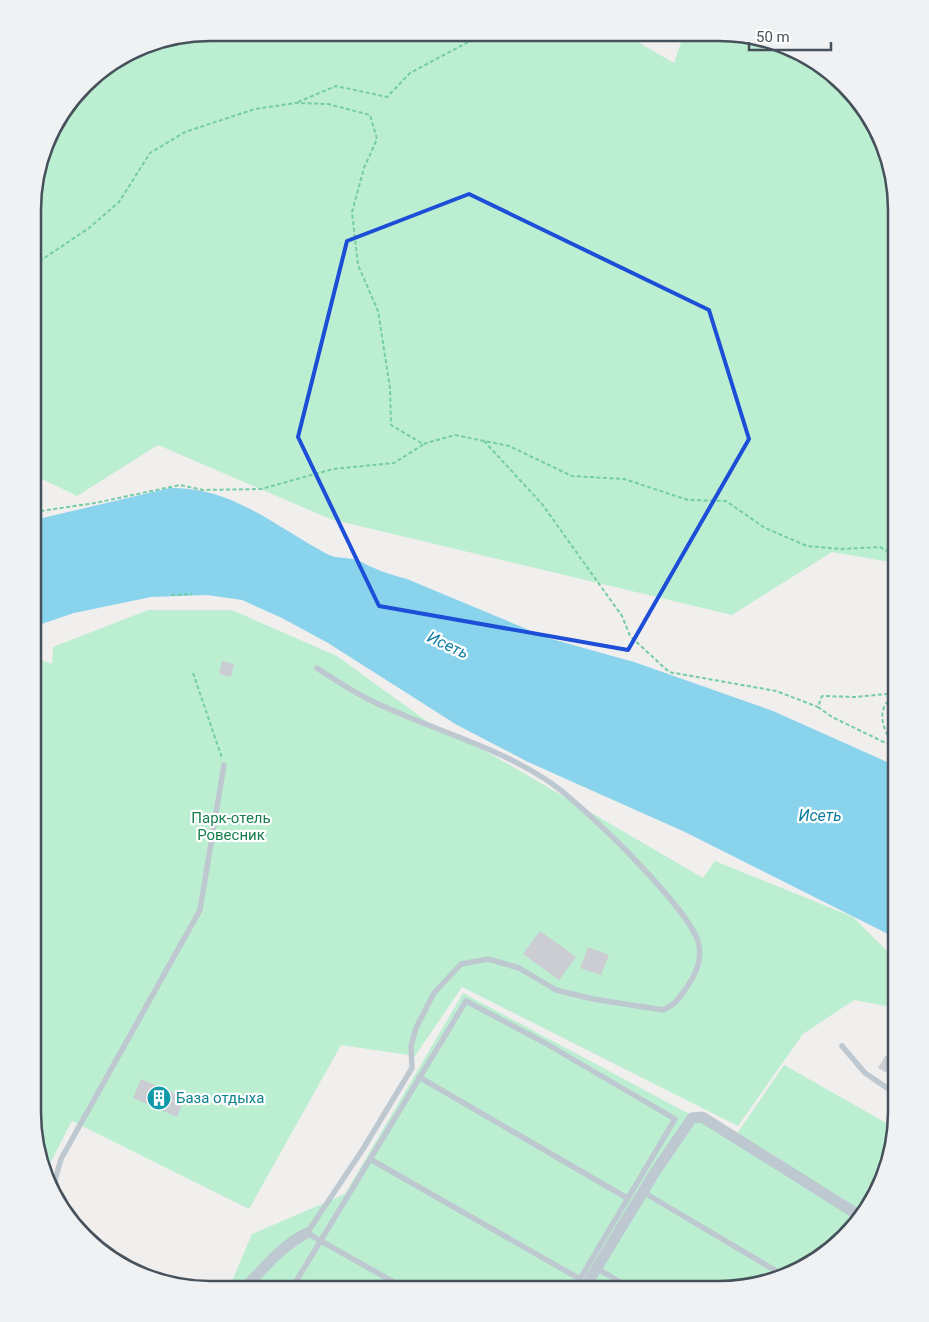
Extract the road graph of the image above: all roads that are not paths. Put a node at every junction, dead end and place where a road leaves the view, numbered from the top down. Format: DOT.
graph roads {
  1 [pos="317,668"];
  2 [pos="224,765"];
  3 [pos="842,1046"];
  4 [pos="419,1078"];
  5 [pos="887,1088"];
  6 [pos="370,1159"];
  7 [pos="56,1178"];
  8 [pos="643,1192"];
  9 [pos="627,1198"];
  10 [pos="854,1212"];
  11 [pos="306,1233"];
  12 [pos="320,1239"];
  13 [pos="598,1269"];
  14 [pos="776,1270"];
  15 [pos="252,1281"];
  16 [pos="296,1281"];
  17 [pos="392,1281"];
  18 [pos="577,1281"];
  19 [pos="584,1281"];
  20 [pos="585,1281"];
  21 [pos="618,1281"];
  1 -- 11 [label="lane"];
  2 -- 7 [label="lane"];
  3 -- 5 [label="lane"];
  4 -- 6 [label="lane"];
  4 -- 9 [label="lane"];
  4 -- 9 [label="lane"];
  6 -- 12 [label="lane"];
  6 -- 18 [label="lane"];
  8 -- 10 [label="street"];
  8 -- 13 [label="street"];
  8 -- 14 [label="lane"];
  9 -- 19 [label="lane"];
  11 -- 12 [label="lane"];
  11 -- 15 [label="street"];
  12 -- 16 [label="lane"];
  12 -- 17 [label="lane"];
  13 -- 20 [label="street"];
  13 -- 21 [label="lane"];
}
